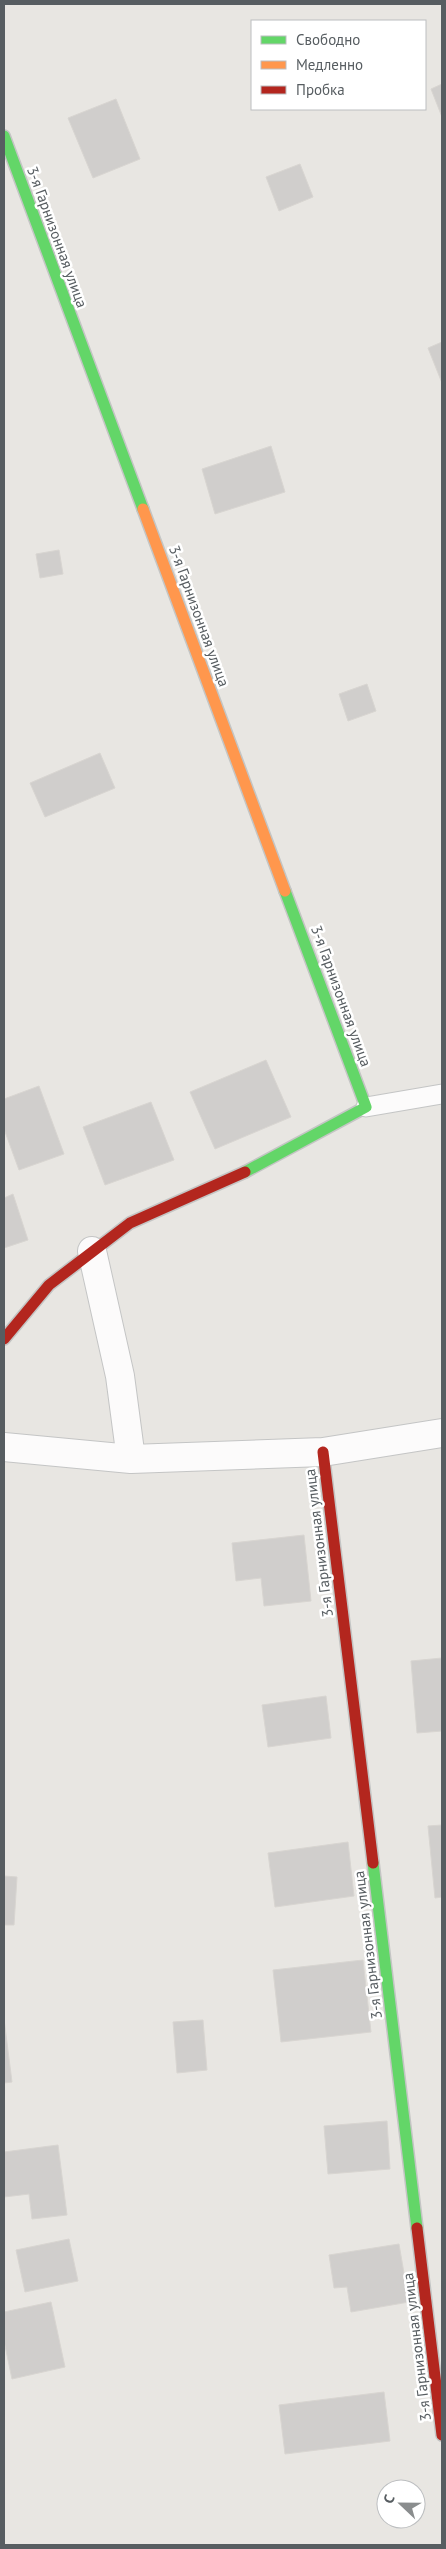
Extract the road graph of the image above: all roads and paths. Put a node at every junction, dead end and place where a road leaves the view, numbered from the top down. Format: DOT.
graph roads {
  1 [pos="4,136"];
  2 [pos="442,1094"];
  3 [pos="366,1107"];
  4 [pos="92,1251"];
  5 [pos="4,1339"];
  6 [pos="442,1433"];
  7 [pos="4,1447"];
  8 [pos="323,1452"];
  9 [pos="131,1459"];
  10 [pos="442,2435"];
  1 -- 3 [label="street, 3-я Гарнизонная улица"];
  2 -- 3 [label="lane"];
  3 -- 4 [label="street"];
  4 -- 5 [label="street"];
  4 -- 9 [label="street"];
  6 -- 8 [label="street"];
  7 -- 9 [label="street"];
  8 -- 9 [label="street"];
  8 -- 10 [label="street, 3-я Гарнизонная улица"];
}
